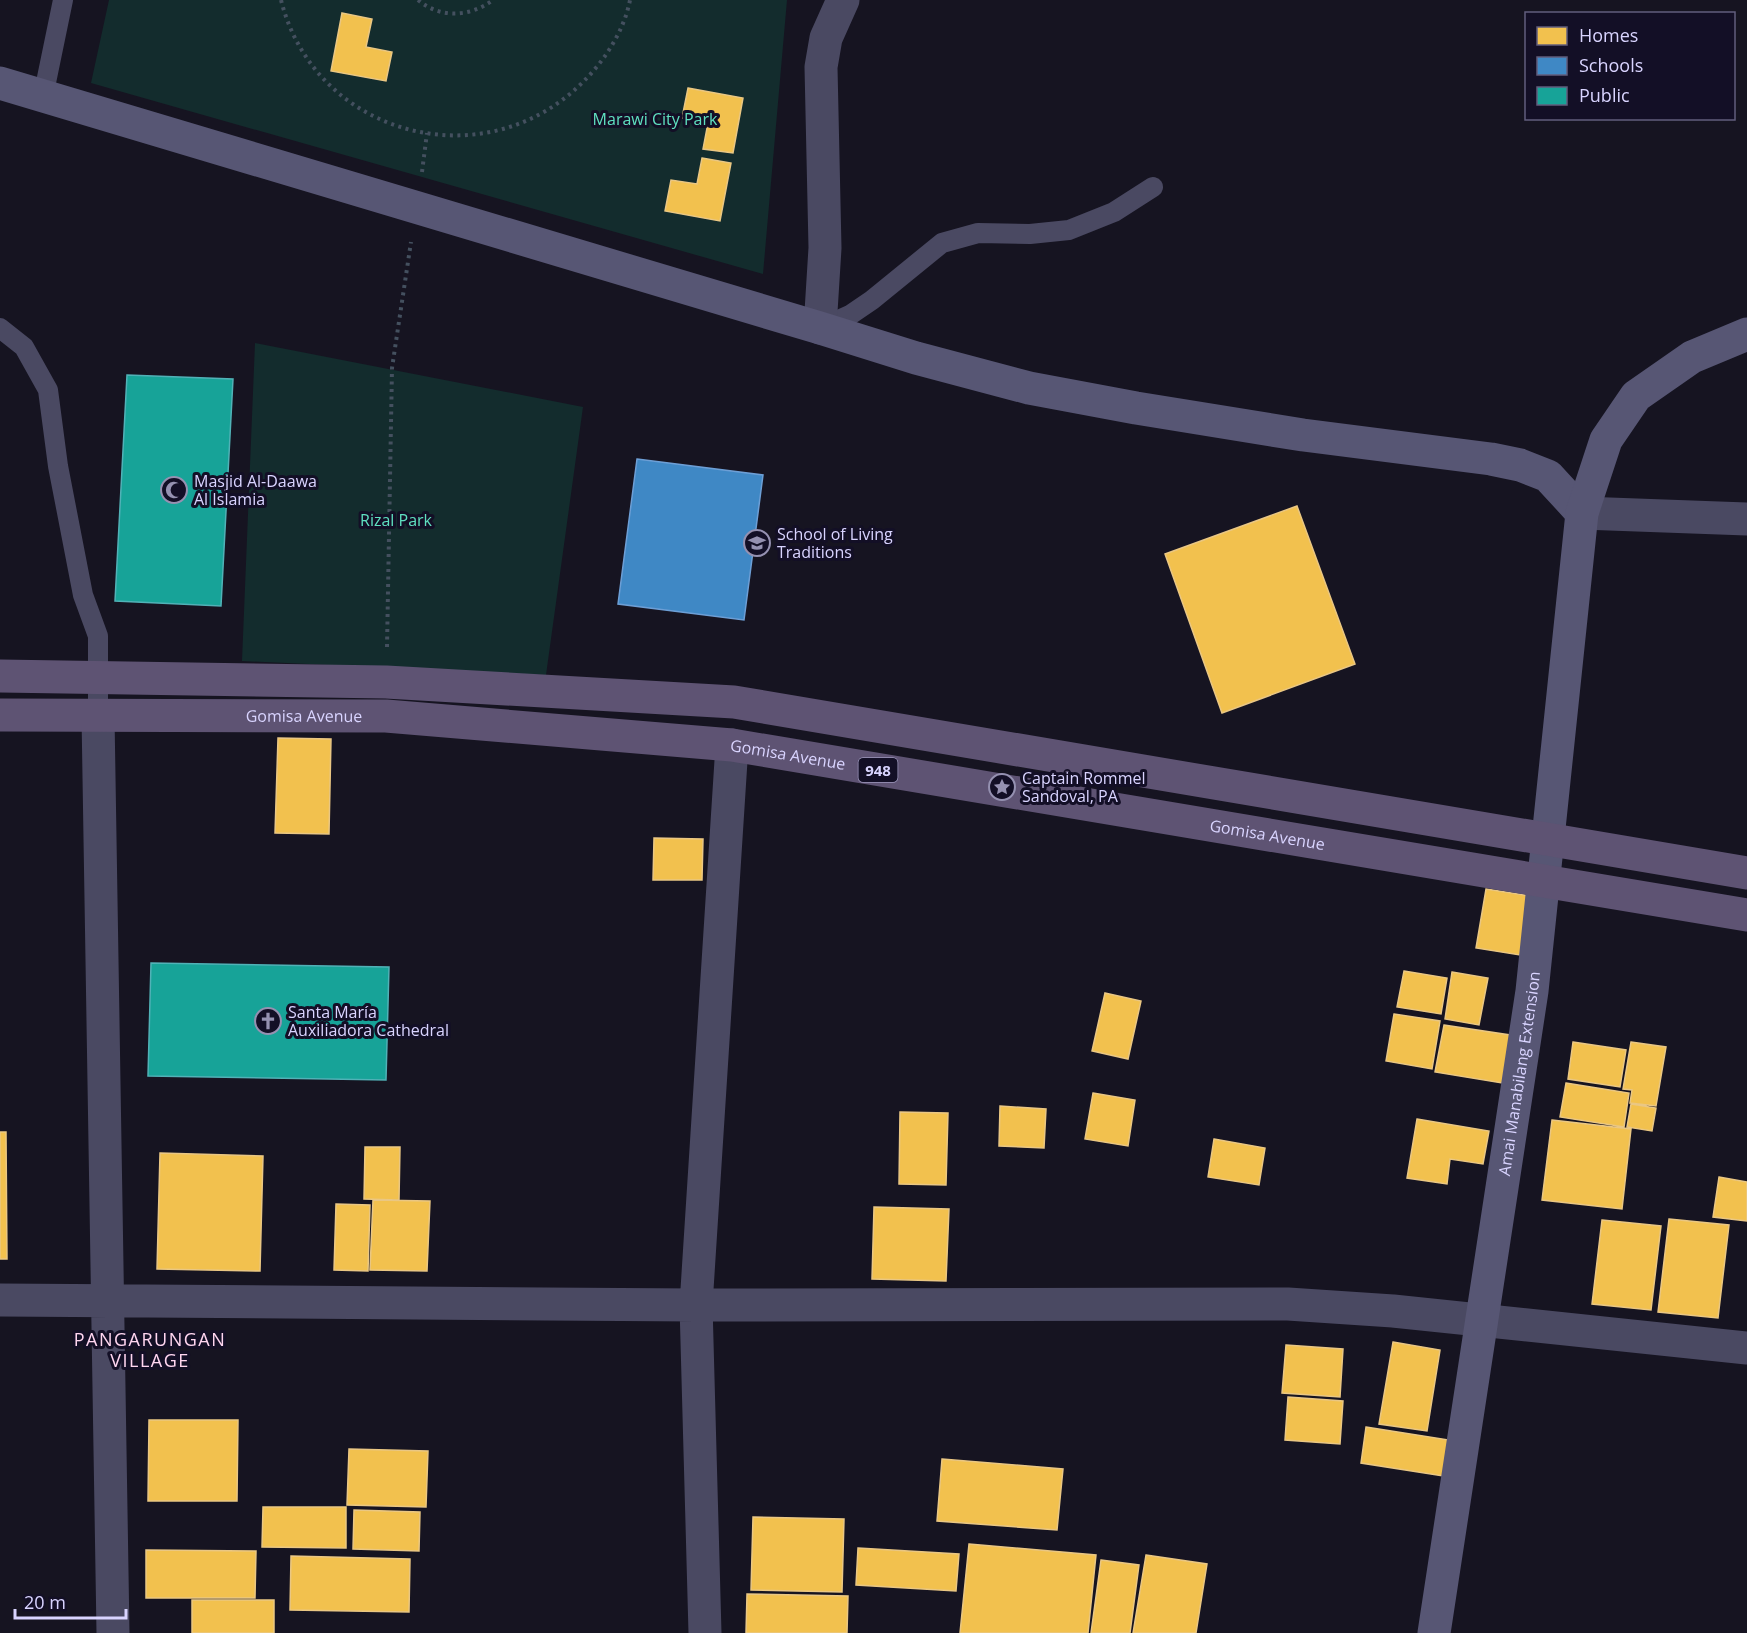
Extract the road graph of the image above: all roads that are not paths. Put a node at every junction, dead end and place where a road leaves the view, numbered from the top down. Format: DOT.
graph roads {
  1 [pos="63,0"];
  2 [pos="843,0"];
  3 [pos="0,83"];
  4 [pos="43,97"];
  5 [pos="1154,187"];
  6 [pos="0,328"];
  7 [pos="820,328"];
  8 [pos="1747,334"];
  9 [pos="1582,513"];
  10 [pos="1747,519"];
  11 [pos="0,676"];
  12 [pos="98,679"];
  13 [pos="0,715"];
  14 [pos="98,716"];
  15 [pos="732,745"];
  16 [pos="1547,840"];
  17 [pos="1747,873"];
  18 [pos="1544,881"];
  19 [pos="1747,915"];
  20 [pos="0,1300"];
  21 [pos="108,1302"];
  22 [pos="696,1305"];
  23 [pos="1481,1320"];
  24 [pos="1747,1348"];
  25 [pos="113,1633"];
  26 [pos="705,1633"];
  27 [pos="1434,1633"];
  1 -- 4 [label="lane"];
  2 -- 7 [label="street"];
  3 -- 4 [label="street"];
  4 -- 7 [label="street"];
  5 -- 7 [label="lane"];
  6 -- 12 [label="lane"];
  7 -- 9 [label="street"];
  8 -- 9 [label="street, Amai Manabilang Extension"];
  9 -- 10 [label="street"];
  9 -- 16 [label="street, Amai Manabilang Extension"];
  11 -- 12 [label="main road"];
  12 -- 14 [label="lane"];
  12 -- 16 [label="main road"];
  13 -- 14 [label="main road, Gomisa Avenue / 948"];
  14 -- 15 [label="main road, Gomisa Avenue / 948"];
  14 -- 21 [label="street"];
  15 -- 18 [label="main road, Gomisa Avenue / 948"];
  15 -- 22 [label="street"];
  16 -- 17 [label="main road"];
  16 -- 18 [label="street, Amai Manabilang Extension"];
  18 -- 19 [label="main road, Gomisa Avenue / 948"];
  18 -- 23 [label="street, Amai Manabilang Extension"];
  20 -- 21 [label="street"];
  21 -- 22 [label="street"];
  21 -- 25 [label="street"];
  22 -- 23 [label="street"];
  22 -- 26 [label="street"];
  23 -- 24 [label="street"];
  23 -- 27 [label="street, Amai Manabilang Extension"];
}
